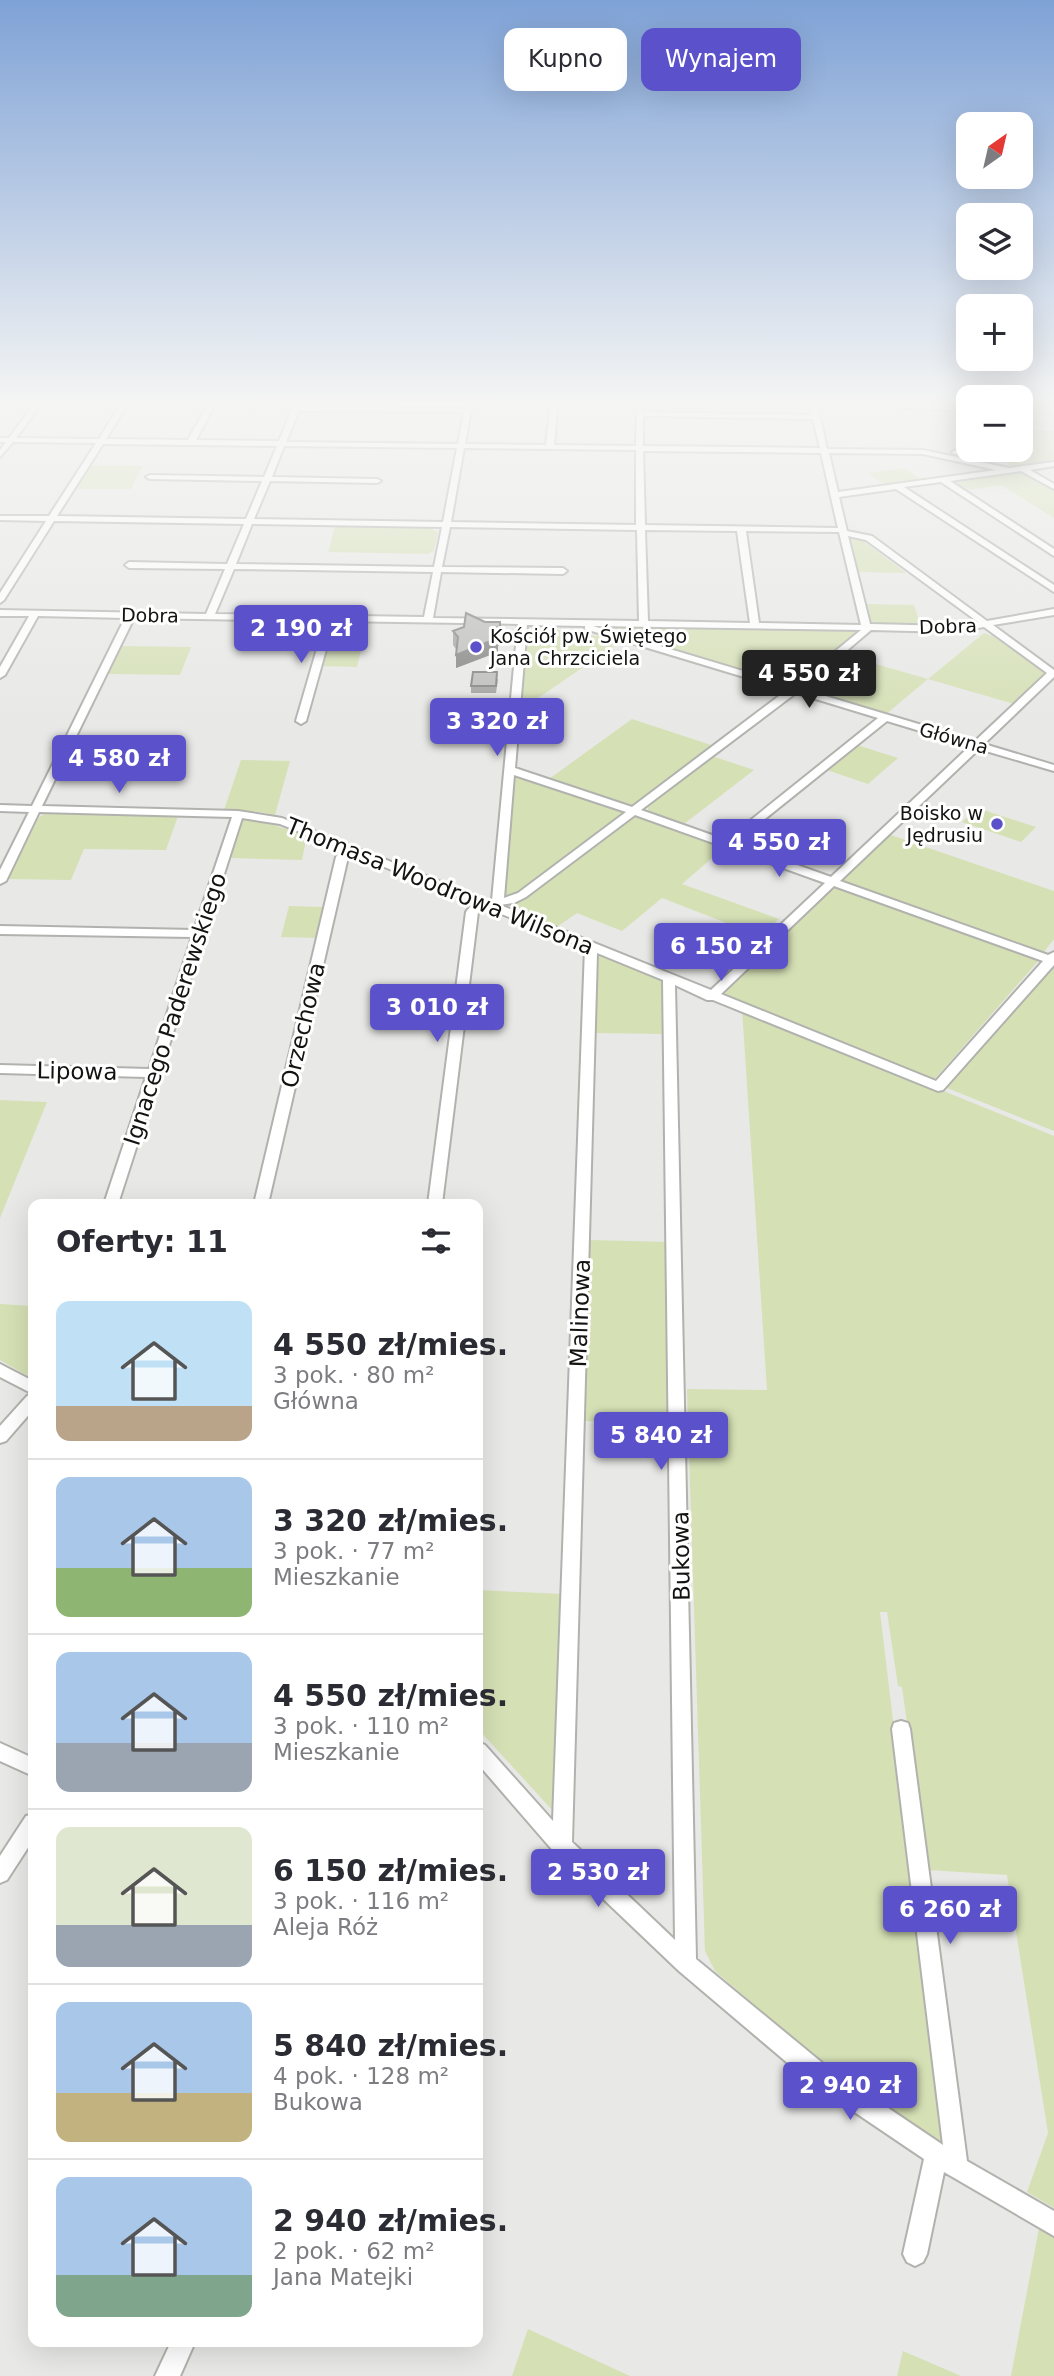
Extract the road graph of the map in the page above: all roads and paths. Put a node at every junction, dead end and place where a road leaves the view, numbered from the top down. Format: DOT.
graph roads {
  1 [pos="60,510"];
  2 [pos="255,510"];
  3 [pos="448,510"];
  4 [pos="641,510"];
  5 [pos="838,510"];
  6 [pos="934,510"];
  7 [pos="988,510"];
  8 [pos="0,518"];
  9 [pos="54,519"];
  10 [pos="250,521"];
  11 [pos="445,524"];
  12 [pos="642,527"];
  13 [pos="740,528"];
  14 [pos="843,531"];
  15 [pos="1054,553"];
  16 [pos="129,565"];
  17 [pos="230,566"];
  18 [pos="436,569"];
  19 [pos="564,571"];
  20 [pos="1054,589"];
  21 [pos="0,600"];
  22 [pos="1054,612"];
  23 [pos="0,613"];
  24 [pos="35,614"];
  25 [pos="131,615"];
  26 [pos="210,616"];
  27 [pos="330,618"];
  28 [pos="428,620"];
  29 [pos="523,621"];
  30 [pos="573,622"];
  31 [pos="644,623"];
  32 [pos="987,625"];
  33 [pos="755,626"];
  34 [pos="868,627"];
  35 [pos="1053,673"];
  36 [pos="0,675"];
  37 [pos="794,690"];
  38 [pos="884,718"];
  39 [pos="301,721"];
  40 [pos="978,745"];
  41 [pos="1054,768"];
  42 [pos="511,770"];
  43 [pos="0,808"];
  44 [pos="34,809"];
  45 [pos="634,811"];
  46 [pos="238,814"];
  47 [pos="728,844"];
  48 [pos="348,848"];
  49 [pos="1,878"];
  50 [pos="832,881"];
  51 [pos="490,903"];
  52 [pos="0,930"];
  53 [pos="198,934"];
  54 [pos="591,948"];
  55 [pos="1053,959"];
  56 [pos="669,979"];
  57 [pos="711,997"];
  58 [pos="0,1069"];
  59 [pos="155,1073"];
  60 [pos="113,1199"];
  61 [pos="262,1199"];
  62 [pos="436,1199"];
  63 [pos="0,1370"];
  64 [pos="28,1385"];
  65 [pos="28,1405"];
  66 [pos="0,1437"];
  67 [pos="901,1729"];
  68 [pos="0,1752"];
  69 [pos="483,1757"];
  70 [pos="28,1765"];
  71 [pos="28,1831"];
  72 [pos="562,1846"];
  73 [pos="0,1873"];
  74 [pos="686,1964"];
  75 [pos="936,2154"];
  76 [pos="957,2168"];
  77 [pos="1054,2224"];
  78 [pos="915,2253"];
  79 [pos="181,2347"];
  80 [pos="167,2376"];
  1 -- 9 [label="street"];
  2 -- 10 [label="street"];
  3 -- 11 [label="street"];
  4 -- 12 [label="street"];
  5 -- 14 [label="street"];
  6 -- 20 [label="street"];
  7 -- 15 [label="street"];
  8 -- 9 [label="street"];
  9 -- 10 [label="street"];
  9 -- 21 [label="street"];
  10 -- 11 [label="street"];
  10 -- 17 [label="street"];
  11 -- 12 [label="street"];
  11 -- 18 [label="street"];
  12 -- 13 [label="street"];
  12 -- 31 [label="street"];
  13 -- 14 [label="street"];
  13 -- 33 [label="street"];
  14 -- 32 [label="street"];
  14 -- 34 [label="street"];
  16 -- 17 [label="street"];
  17 -- 18 [label="street"];
  17 -- 26 [label="street"];
  18 -- 19 [label="street"];
  18 -- 28 [label="street"];
  22 -- 32 [label="street, Dobra"];
  23 -- 24 [label="street, Dobra"];
  24 -- 25 [label="street, Dobra"];
  24 -- 36 [label="street"];
  25 -- 26 [label="street, Dobra"];
  25 -- 44 [label="street"];
  26 -- 27 [label="street, Dobra"];
  27 -- 28 [label="street, Dobra"];
  27 -- 39 [label="street"];
  28 -- 29 [label="street, Dobra"];
  29 -- 30 [label="street, Dobra"];
  29 -- 42 [label="street"];
  30 -- 31 [label="street, Dobra"];
  30 -- 37 [label="street, Główna"];
  31 -- 33 [label="street, Dobra"];
  32 -- 34 [label="street, Dobra"];
  32 -- 35 [label="street"];
  33 -- 34 [label="street, Dobra"];
  34 -- 37 [label="street"];
  35 -- 40 [label="street"];
  37 -- 38 [label="street, Główna"];
  37 -- 45 [label="street"];
  38 -- 40 [label="street, Główna"];
  38 -- 47 [label="street"];
  40 -- 41 [label="street, Główna"];
  40 -- 50 [label="street"];
  42 -- 45 [label="street"];
  42 -- 51 [label="street"];
  43 -- 44 [label="street, Thomasa Woodrowa Wilsona"];
  44 -- 46 [label="street, Thomasa Woodrowa Wilsona"];
  44 -- 49 [label="street"];
  45 -- 47 [label="street"];
  45 -- 51 [label="street"];
  46 -- 48 [label="street, Thomasa Woodrowa Wilsona"];
  46 -- 53 [label="street, Ignacego Paderewskiego"];
  47 -- 50 [label="street"];
  48 -- 51 [label="street, Thomasa Woodrowa Wilsona"];
  48 -- 61 [label="street, Orzechowa"];
  50 -- 55 [label="street"];
  50 -- 57 [label="street"];
  51 -- 54 [label="street, Thomasa Woodrowa Wilsona"];
  51 -- 62 [label="street"];
  52 -- 53 [label="street"];
  53 -- 59 [label="street, Ignacego Paderewskiego"];
  54 -- 56 [label="street, Thomasa Woodrowa Wilsona"];
  54 -- 72 [label="street, Malinowa"];
  55 -- 57 [label="street, Thomasa Woodrowa Wilsona"];
  56 -- 57 [label="street, Thomasa Woodrowa Wilsona"];
  56 -- 74 [label="street, Bukowa"];
  58 -- 59 [label="street, Lipowa"];
  59 -- 60 [label="street, Ignacego Paderewskiego"];
  63 -- 64 [label="street"];
  65 -- 66 [label="street"];
  67 -- 76 [label="street"];
  68 -- 70 [label="street"];
  69 -- 72 [label="street"];
  71 -- 73 [label="street"];
  72 -- 74 [label="street"];
  74 -- 75 [label="street"];
  75 -- 76 [label="street"];
  75 -- 78 [label="street"];
  76 -- 77 [label="street"];
  79 -- 80 [label="street"];
}
